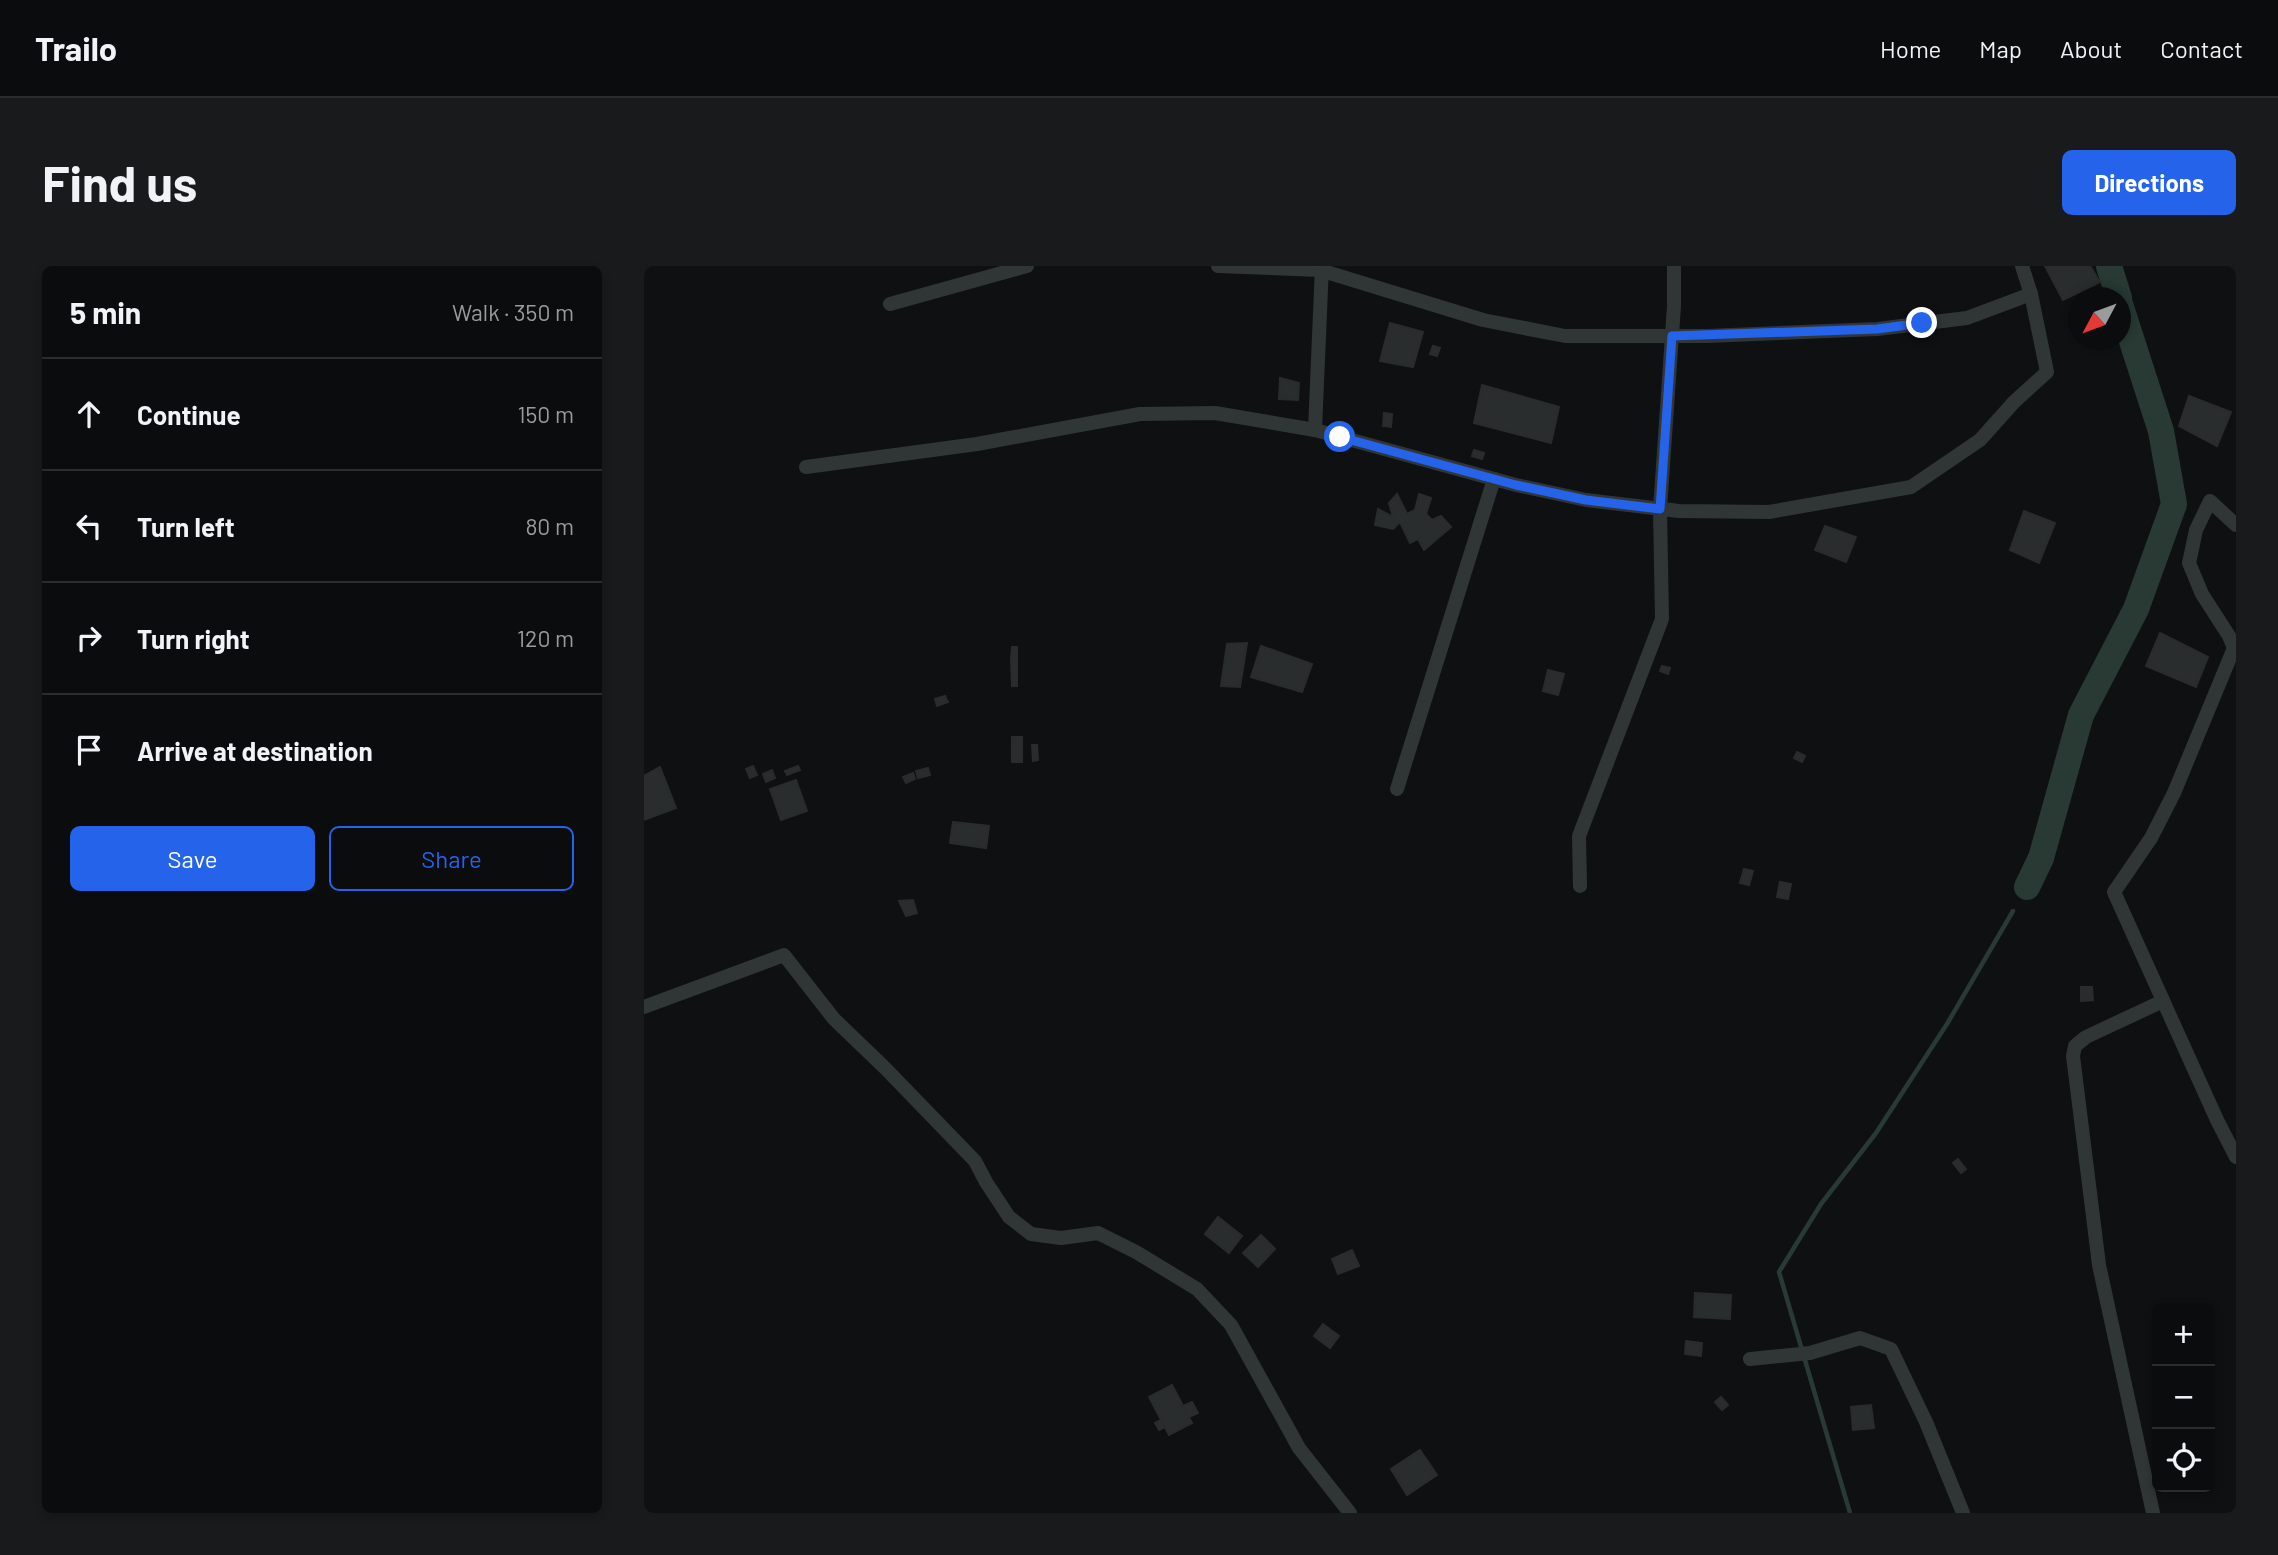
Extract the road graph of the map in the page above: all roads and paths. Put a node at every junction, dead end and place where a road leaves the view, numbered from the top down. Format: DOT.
graph roads {
  1 [pos="1027,266"];
  2 [pos="1218,266"];
  3 [pos="1674,266"];
  4 [pos="2022,266"];
  5 [pos="1321,268"];
  6 [pos="2031,294"];
  7 [pos="890,303"];
  8 [pos="1672,336"];
  9 [pos="1315,430"];
  10 [pos="806,467"];
  11 [pos="1494,479"];
  12 [pos="1660,509"];
  13 [pos="2236,525"];
  14 [pos="1396,789"];
  15 [pos="1580,886"];
  16 [pos="2164,1001"];
  17 [pos="644,1007"];
  18 [pos="2236,1157"];
  19 [pos="1750,1359"];
  20 [pos="1350,1513"];
  21 [pos="1963,1513"];
  22 [pos="2154,1513"];
  1 -- 7 [label="street"];
  2 -- 5 [label="street"];
  3 -- 8 [label="street"];
  4 -- 6 [label="street"];
  5 -- 8 [label="street"];
  5 -- 9 [label="street"];
  6 -- 8 [label="street"];
  6 -- 12 [label="street"];
  8 -- 12 [label="street"];
  9 -- 10 [label="street"];
  9 -- 11 [label="street"];
  11 -- 12 [label="street"];
  11 -- 14 [label="street"];
  12 -- 15 [label="street"];
  13 -- 16 [label="street"];
  16 -- 18 [label="street"];
  16 -- 22 [label="street"];
  17 -- 20 [label="street"];
  19 -- 21 [label="street"];
}
